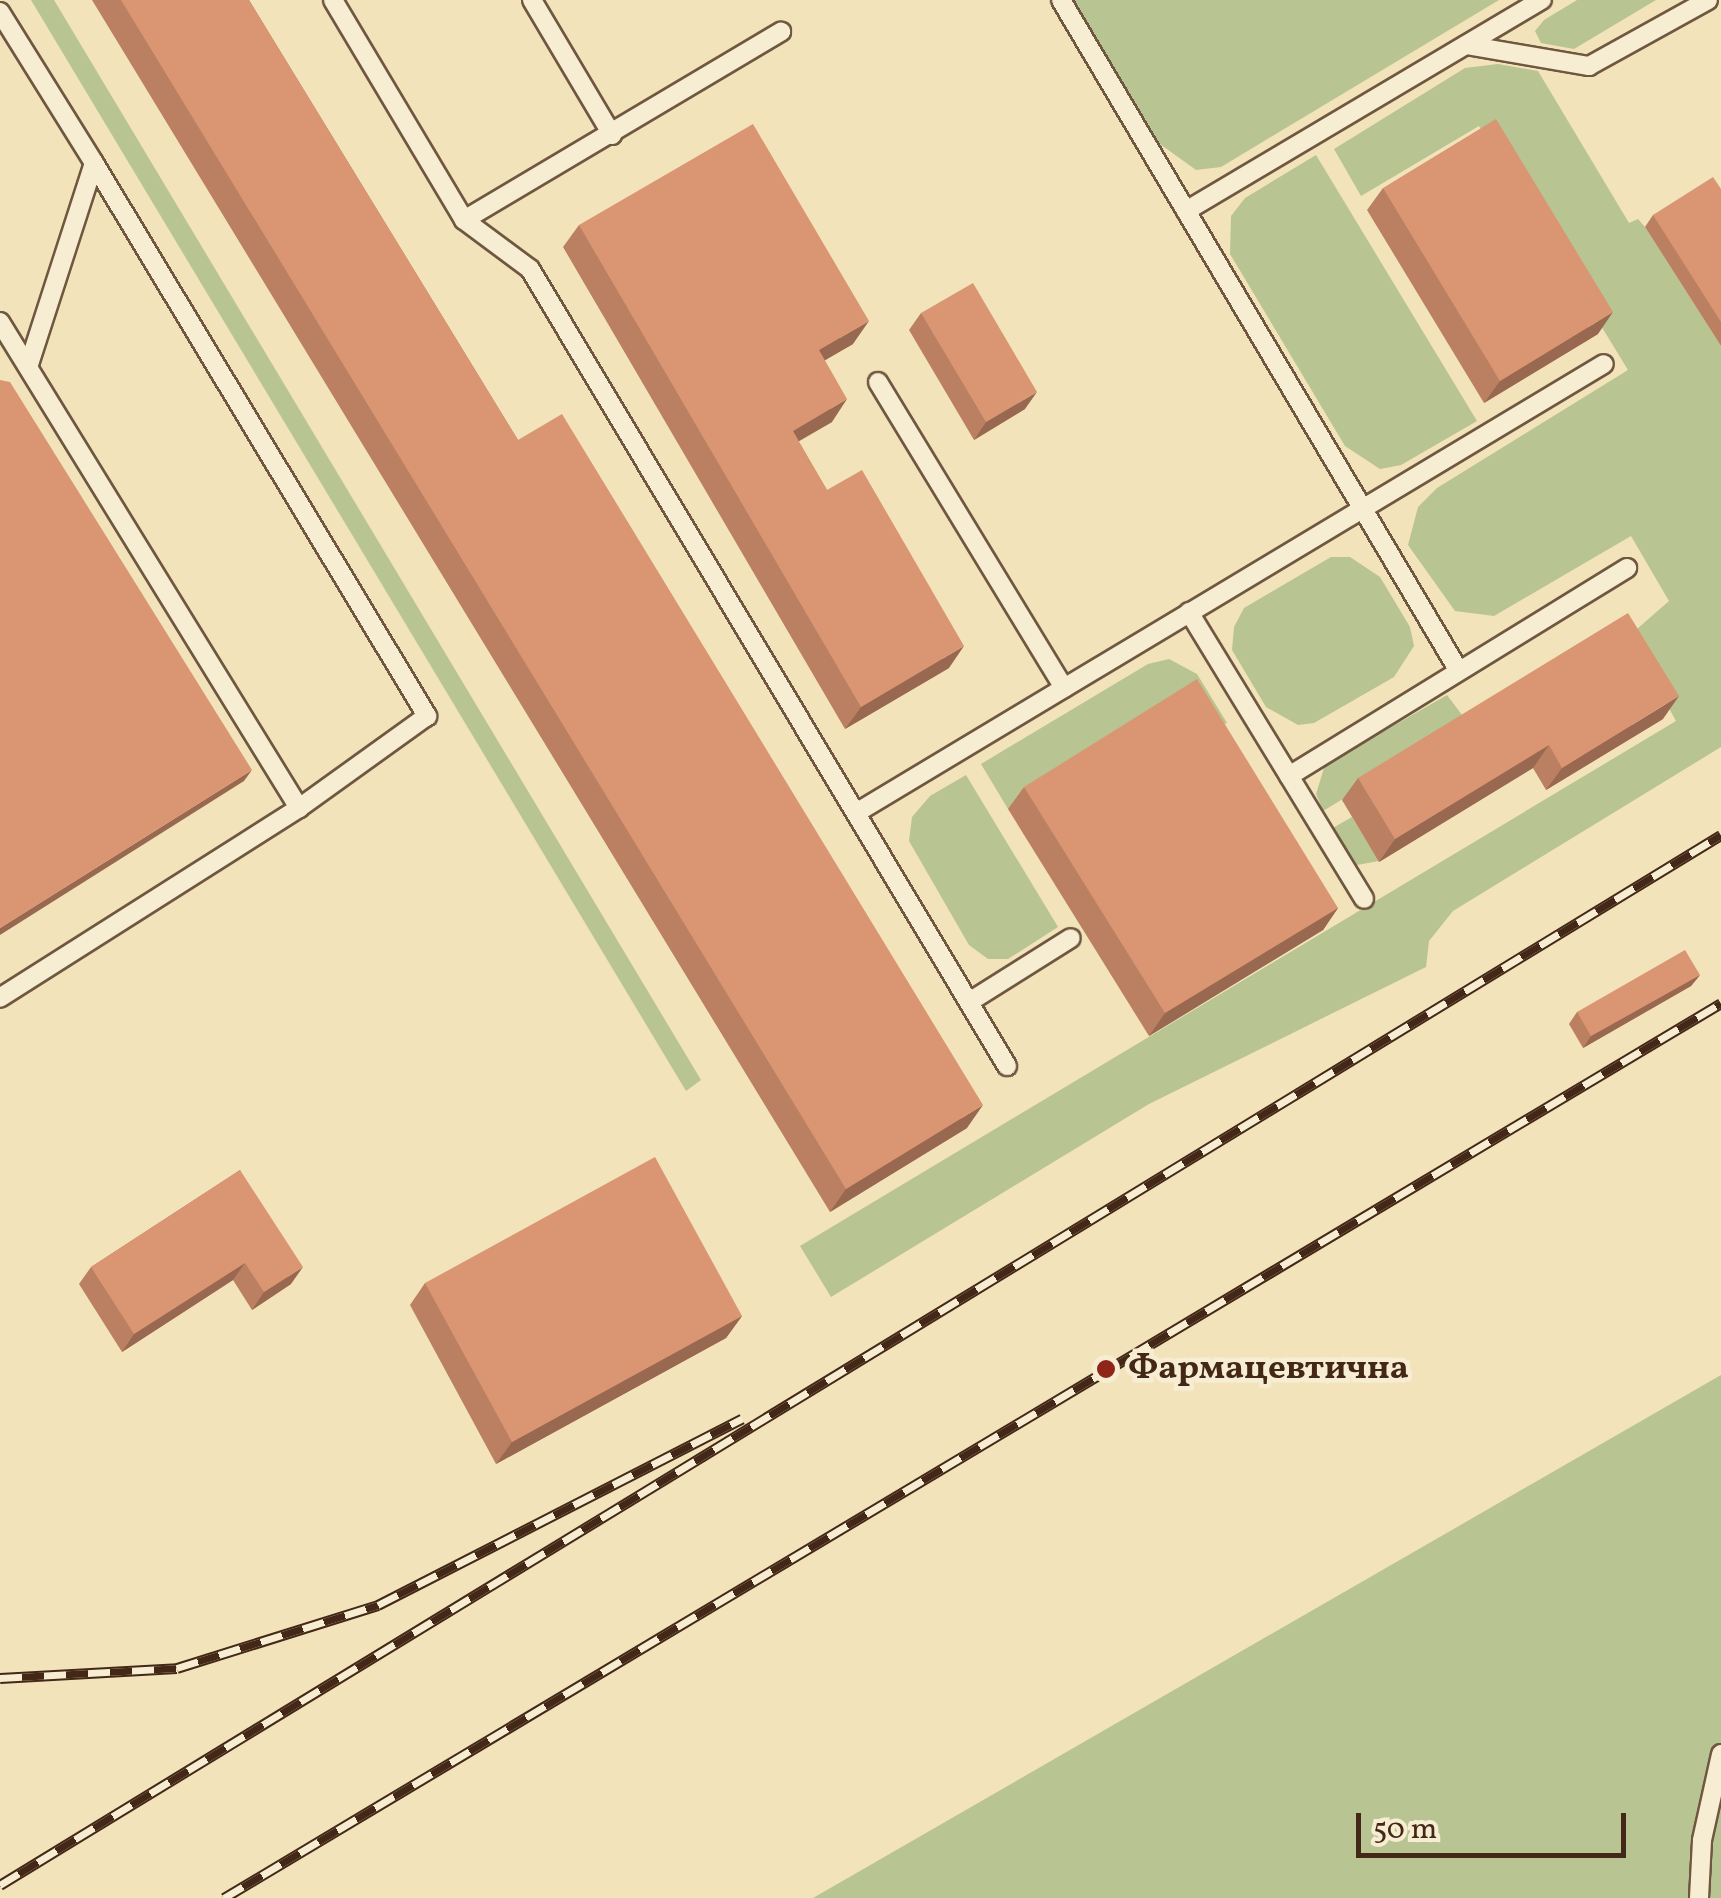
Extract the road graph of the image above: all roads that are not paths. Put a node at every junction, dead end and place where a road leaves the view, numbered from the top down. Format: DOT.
graph roads {
  1 [pos="333,0"];
  2 [pos="532,0"];
  3 [pos="1061,0"];
  4 [pos="1542,0"];
  5 [pos="1708,0"];
  6 [pos="0,12"];
  7 [pos="782,32"];
  8 [pos="1466,45"];
  9 [pos="612,136"];
  10 [pos="94,164"];
  11 [pos="1186,212"];
  12 [pos="464,220"];
  13 [pos="0,322"];
  14 [pos="1604,364"];
  15 [pos="28,367"];
  16 [pos="878,382"];
  17 [pos="1362,508"];
  18 [pos="1627,568"];
  19 [pos="1189,612"];
  20 [pos="1460,671"];
  21 [pos="1064,688"];
  22 [pos="1289,776"];
  23 [pos="299,808"];
  24 [pos="856,814"];
  25 [pos="1364,899"];
  26 [pos="1071,938"];
  27 [pos="0,998"];
  28 [pos="969,1002"];
  29 [pos="1007,1066"];
  30 [pos="1721,1754"];
  31 [pos="1699,1898"];
  1 -- 12 [label="lane"];
  2 -- 9 [label="lane"];
  3 -- 11 [label="lane"];
  4 -- 8 [label="lane"];
  5 -- 8 [label="lane"];
  6 -- 10 [label="lane"];
  7 -- 9 [label="lane"];
  8 -- 11 [label="lane"];
  9 -- 12 [label="lane"];
  10 -- 15 [label="lane"];
  10 -- 23 [label="lane"];
  11 -- 17 [label="lane"];
  12 -- 24 [label="lane"];
  13 -- 15 [label="lane"];
  14 -- 17 [label="lane"];
  15 -- 23 [label="lane"];
  16 -- 21 [label="lane"];
  17 -- 19 [label="lane"];
  17 -- 20 [label="lane"];
  18 -- 20 [label="lane"];
  19 -- 21 [label="lane"];
  19 -- 22 [label="lane"];
  20 -- 22 [label="lane"];
  21 -- 24 [label="lane"];
  22 -- 25 [label="lane"];
  23 -- 27 [label="lane"];
  24 -- 28 [label="lane"];
  26 -- 28 [label="lane"];
  28 -- 29 [label="lane"];
  30 -- 31 [label="lane"];
}
